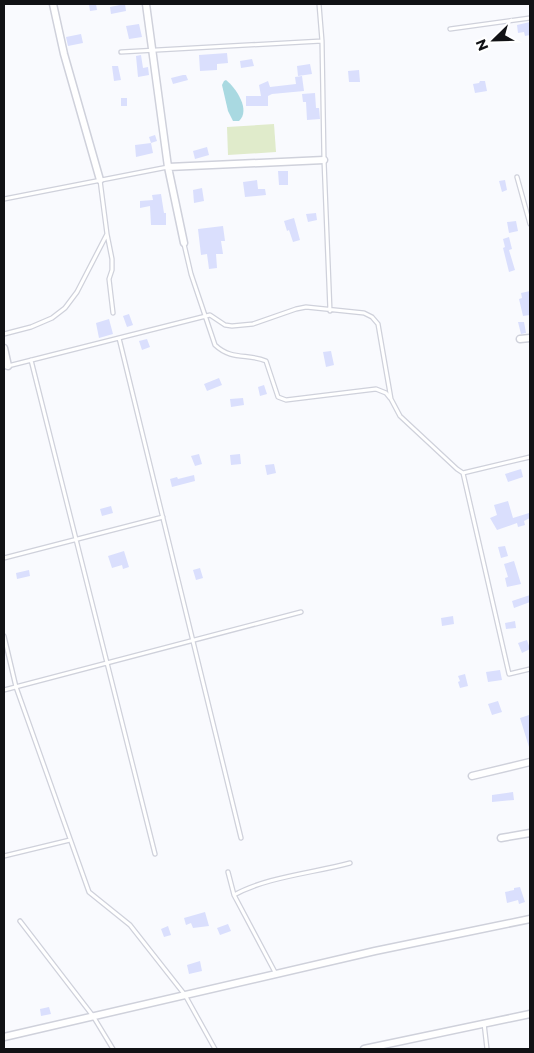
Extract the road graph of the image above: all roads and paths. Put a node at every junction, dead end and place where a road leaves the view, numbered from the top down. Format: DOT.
graph roads {
  1 [pos="53,4"];
  2 [pos="146,4"];
  3 [pos="319,4"];
  4 [pos="530,18"];
  5 [pos="450,29"];
  6 [pos="322,41"];
  7 [pos="152,50"];
  8 [pos="120,52"];
  9 [pos="324,160"];
  10 [pos="168,167"];
  11 [pos="517,177"];
  12 [pos="100,180"];
  13 [pos="4,199"];
  14 [pos="530,224"];
  15 [pos="108,234"];
  16 [pos="184,243"];
  17 [pos="330,311"];
  18 [pos="113,313"];
  19 [pos="206,316"];
  20 [pos="4,334"];
  21 [pos="119,338"];
  22 [pos="530,338"];
  23 [pos="520,339"];
  24 [pos="4,348"];
  25 [pos="31,360"];
  26 [pos="7,367"];
  27 [pos="391,399"];
  28 [pos="530,457"];
  29 [pos="464,473"];
  30 [pos="162,516"];
  31 [pos="76,540"];
  32 [pos="4,558"];
  33 [pos="301,612"];
  34 [pos="4,636"];
  35 [pos="193,640"];
  36 [pos="107,663"];
  37 [pos="530,669"];
  38 [pos="16,687"];
  39 [pos="4,690"];
  40 [pos="530,762"];
  41 [pos="472,776"];
  42 [pos="530,833"];
  43 [pos="241,838"];
  44 [pos="501,838"];
  45 [pos="70,840"];
  46 [pos="156,854"];
  47 [pos="4,856"];
  48 [pos="350,864"];
  49 [pos="228,872"];
  50 [pos="234,896"];
  51 [pos="530,919"];
  52 [pos="20,921"];
  53 [pos="276,974"];
  54 [pos="185,995"];
  55 [pos="530,1014"];
  56 [pos="93,1016"];
  57 [pos="484,1024"];
  58 [pos="4,1037"];
  59 [pos="113,1049"];
  60 [pos="215,1049"];
  61 [pos="364,1049"];
  62 [pos="487,1049"];
  1 -- 12 [label="street"];
  2 -- 7 [label="street"];
  3 -- 6 [label="lane"];
  4 -- 5 [label="lane"];
  6 -- 7 [label="lane"];
  6 -- 9 [label="lane"];
  7 -- 8 [label="lane"];
  7 -- 10 [label="street"];
  9 -- 10 [label="street"];
  9 -- 17 [label="lane"];
  10 -- 12 [label="lane"];
  10 -- 16 [label="street"];
  11 -- 14 [label="lane"];
  12 -- 13 [label="lane"];
  12 -- 15 [label="lane"];
  15 -- 18 [label="lane"];
  15 -- 20 [label="lane"];
  16 -- 19 [label="lane"];
  17 -- 19 [label="lane"];
  17 -- 27 [label="lane"];
  19 -- 21 [label="lane"];
  19 -- 27 [label="lane"];
  21 -- 25 [label="lane"];
  21 -- 30 [label="lane"];
  22 -- 23 [label="street"];
  24 -- 26 [label="street"];
  25 -- 26 [label="lane"];
  25 -- 31 [label="lane"];
  27 -- 29 [label="lane"];
  28 -- 29 [label="lane"];
  29 -- 37 [label="lane"];
  30 -- 31 [label="lane"];
  30 -- 35 [label="lane"];
  31 -- 32 [label="lane"];
  31 -- 36 [label="lane"];
  33 -- 35 [label="lane"];
  34 -- 38 [label="lane"];
  35 -- 36 [label="lane"];
  35 -- 43 [label="lane"];
  36 -- 38 [label="lane"];
  36 -- 46 [label="lane"];
  38 -- 39 [label="lane"];
  38 -- 45 [label="lane"];
  40 -- 41 [label="street"];
  42 -- 44 [label="street"];
  45 -- 47 [label="lane"];
  45 -- 54 [label="lane"];
  48 -- 50 [label="lane"];
  49 -- 50 [label="lane"];
  50 -- 53 [label="lane"];
  51 -- 53 [label="street"];
  52 -- 56 [label="lane"];
  53 -- 54 [label="street"];
  54 -- 56 [label="street"];
  54 -- 60 [label="lane"];
  55 -- 57 [label="street"];
  56 -- 58 [label="street"];
  56 -- 59 [label="lane"];
  57 -- 61 [label="street"];
  57 -- 62 [label="lane"];
}
